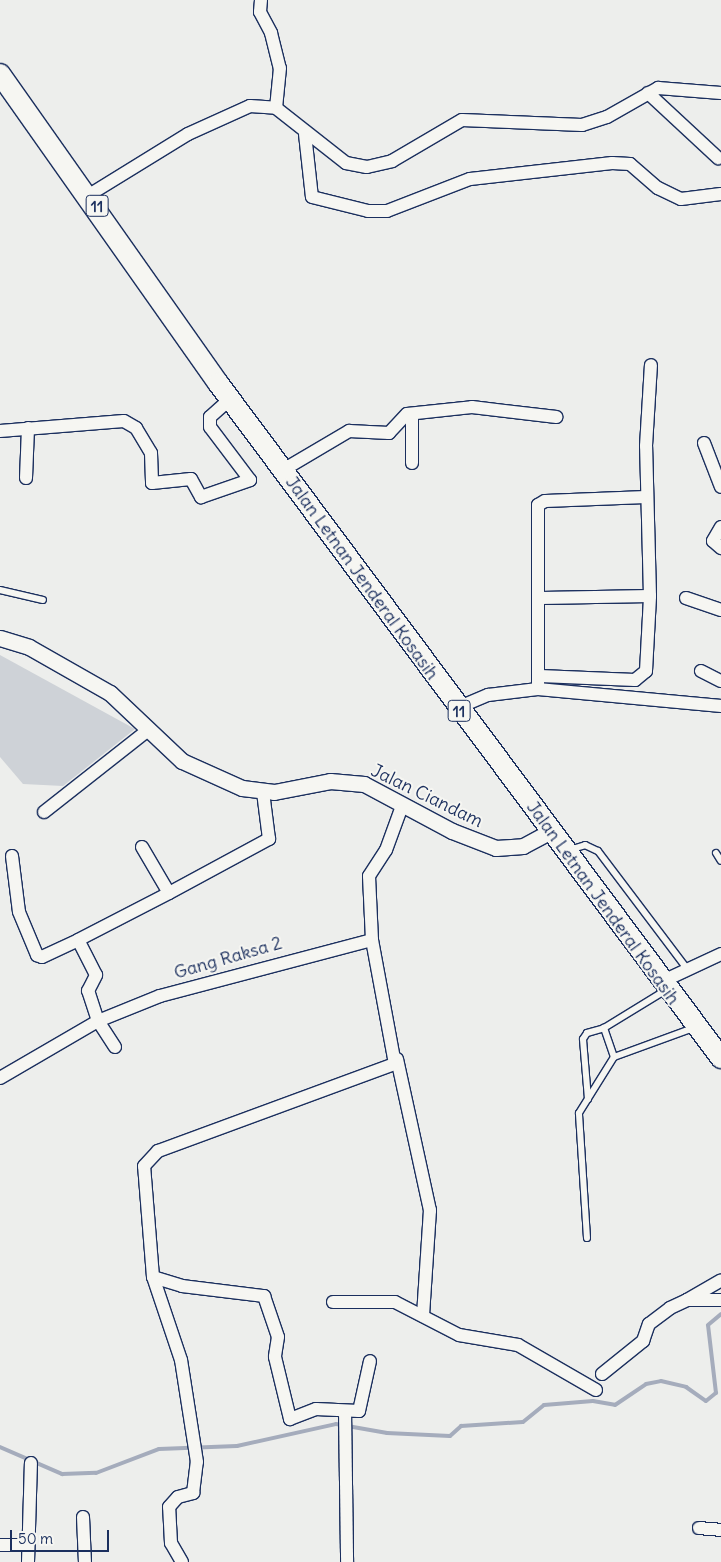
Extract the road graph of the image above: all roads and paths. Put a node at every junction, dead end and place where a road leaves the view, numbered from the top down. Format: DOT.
graph roads {
  1 [pos="260,0"];
  2 [pos="0,74"];
  3 [pos="648,93"];
  4 [pos="721,93"];
  5 [pos="276,108"];
  6 [pos="305,134"];
  7 [pos="718,158"];
  8 [pos="721,194"];
  9 [pos="89,195"];
  10 [pos="651,365"];
  11 [pos="230,399"];
  12 [pos="412,414"];
  13 [pos="556,417"];
  14 [pos="28,428"];
  15 [pos="0,431"];
  16 [pos="704,443"];
  17 [pos="412,463"];
  18 [pos="283,470"];
  19 [pos="26,478"];
  20 [pos="721,487"];
  21 [pos="646,497"];
  22 [pos="721,527"];
  23 [pos="721,548"];
  24 [pos="0,590"];
  25 [pos="650,596"];
  26 [pos="541,598"];
  27 [pos="686,598"];
  28 [pos="42,600"];
  29 [pos="721,610"];
  30 [pos="0,638"];
  31 [pos="701,671"];
  32 [pos="540,676"];
  33 [pos="721,681"];
  34 [pos="538,689"];
  35 [pos="721,706"];
  36 [pos="457,708"];
  37 [pos="147,731"];
  38 [pos="263,792"];
  39 [pos="402,806"];
  40 [pos="44,812"];
  41 [pos="551,831"];
  42 [pos="142,847"];
  43 [pos="566,851"];
  44 [pos="716,853"];
  45 [pos="12,856"];
  46 [pos="721,860"];
  47 [pos="169,893"];
  48 [pos="78,940"];
  49 [pos="372,940"];
  50 [pos="721,954"];
  51 [pos="688,970"];
  52 [pos="664,986"];
  53 [pos="98,1021"];
  54 [pos="696,1027"];
  55 [pos="604,1028"];
  56 [pos="115,1047"];
  57 [pos="614,1057"];
  58 [pos="721,1058"];
  59 [pos="396,1060"];
  60 [pos="0,1078"];
  61 [pos="588,1099"];
  62 [pos="587,1238"];
  63 [pos="153,1277"];
  64 [pos="721,1280"];
  65 [pos="687,1300"];
  66 [pos="721,1300"];
  67 [pos="333,1302"];
  68 [pos="423,1316"];
  69 [pos="370,1361"];
  70 [pos="602,1374"];
  71 [pos="596,1390"];
  72 [pos="345,1411"];
  73 [pos="31,1463"];
  74 [pos="83,1517"];
  75 [pos="699,1528"];
  76 [pos="721,1530"];
  77 [pos="0,1545"];
  78 [pos="28,1545"];
  79 [pos="28,1562"];
  80 [pos="85,1562"];
  81 [pos="182,1562"];
  82 [pos="347,1562"];
  1 -- 5 [label="street"];
  2 -- 9 [label="highway, 11"];
  3 -- 4 [label="street"];
  3 -- 6 [label="street"];
  3 -- 7 [label="street"];
  5 -- 6 [label="street"];
  5 -- 9 [label="street"];
  6 -- 8 [label="street"];
  9 -- 11 [label="highway, Jalan Letnan Jenderal Kosasih / 11"];
  10 -- 21 [label="street"];
  11 -- 14 [label="street"];
  11 -- 18 [label="highway, Jalan Letnan Jenderal Kosasih / 11"];
  12 -- 13 [label="street"];
  12 -- 17 [label="street"];
  12 -- 18 [label="street"];
  14 -- 15 [label="street"];
  14 -- 19 [label="street"];
  16 -- 20 [label="street"];
  18 -- 36 [label="highway, Jalan Letnan Jenderal Kosasih / 11"];
  21 -- 25 [label="street"];
  21 -- 26 [label="street"];
  22 -- 23 [label="street"];
  24 -- 28 [label="lane"];
  25 -- 26 [label="street"];
  25 -- 32 [label="street"];
  26 -- 32 [label="street"];
  27 -- 29 [label="street"];
  30 -- 37 [label="street, Jalan Ciandam"];
  31 -- 33 [label="street"];
  32 -- 34 [label="street"];
  34 -- 35 [label="street"];
  34 -- 36 [label="street"];
  36 -- 41 [label="highway, Jalan Letnan Jenderal Kosasih / 11"];
  37 -- 38 [label="street, Jalan Ciandam"];
  37 -- 40 [label="street"];
  38 -- 39 [label="street, Jalan Ciandam"];
  38 -- 47 [label="street"];
  39 -- 41 [label="street, Jalan Ciandam"];
  39 -- 49 [label="street"];
  41 -- 43 [label="highway, Jalan Letnan Jenderal Kosasih / 11"];
  42 -- 47 [label="street"];
  43 -- 51 [label="lane"];
  43 -- 52 [label="highway, Jalan Letnan Jenderal Kosasih / 11"];
  44 -- 46 [label="lane"];
  45 -- 48 [label="street"];
  47 -- 48 [label="street"];
  48 -- 53 [label="street"];
  49 -- 53 [label="street, Gang Raksa 2"];
  49 -- 59 [label="street"];
  50 -- 51 [label="street"];
  51 -- 52 [label="street"];
  52 -- 54 [label="highway, Jalan Letnan Jenderal Kosasih / 11"];
  52 -- 55 [label="lane"];
  53 -- 56 [label="street"];
  53 -- 60 [label="street, Gang Raksa 2"];
  54 -- 57 [label="lane"];
  54 -- 58 [label="highway, Jalan Letnan Jenderal Kosasih / 11"];
  55 -- 57 [label="lane"];
  55 -- 61 [label="lane"];
  57 -- 61 [label="lane"];
  59 -- 63 [label="street"];
  59 -- 68 [label="street"];
  61 -- 62 [label="lane"];
  63 -- 72 [label="street"];
  63 -- 81 [label="street"];
  64 -- 65 [label="street"];
  65 -- 66 [label="street"];
  65 -- 70 [label="street"];
  67 -- 68 [label="street"];
  68 -- 71 [label="street"];
  69 -- 72 [label="street"];
  72 -- 82 [label="street"];
  73 -- 78 [label="street"];
  74 -- 80 [label="street"];
  75 -- 76 [label="street"];
  77 -- 78 [label="street"];
  78 -- 79 [label="street"];
}
